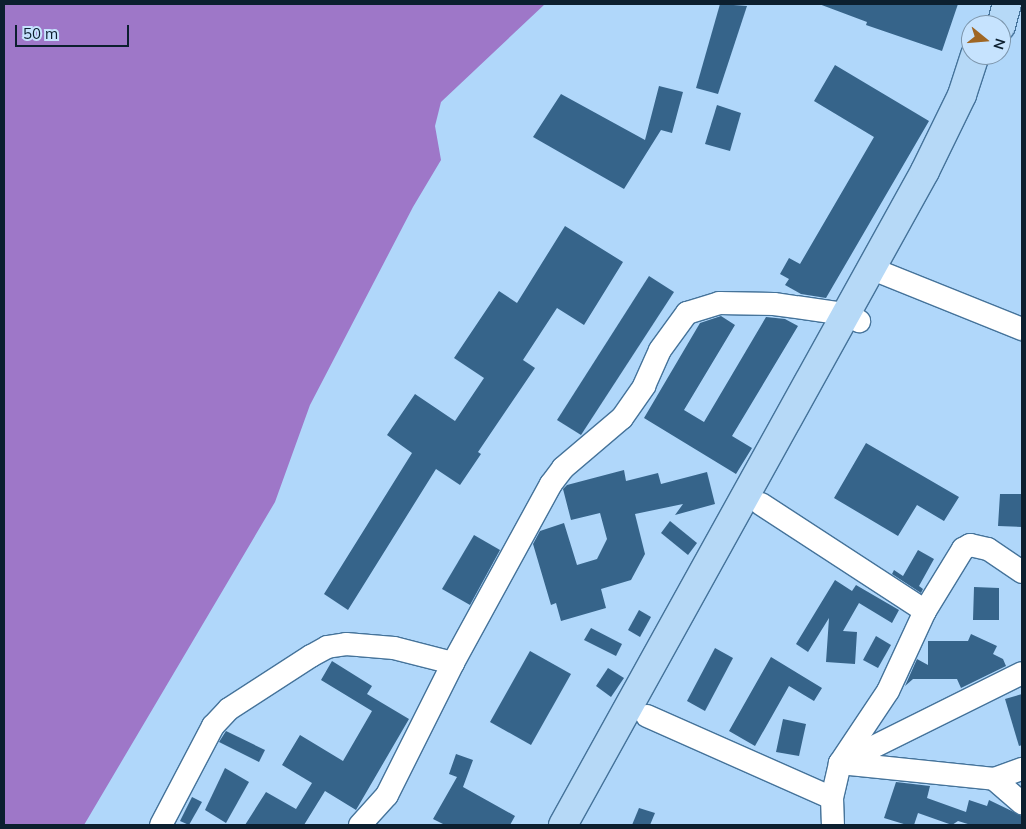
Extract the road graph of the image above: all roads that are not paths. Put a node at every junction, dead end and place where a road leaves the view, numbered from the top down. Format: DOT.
graph roads {
  1 [pos="972,65"];
  2 [pos="987,65"];
  3 [pos="877,272"];
  4 [pos="852,318"];
  5 [pos="1022,329"];
  6 [pos="749,513"];
  7 [pos="1022,572"];
  8 [pos="925,611"];
  9 [pos="453,663"];
  10 [pos="1022,673"];
  11 [pos="647,716"];
  12 [pos="840,763"];
  13 [pos="1022,769"];
  14 [pos="994,780"];
  15 [pos="832,798"];
  16 [pos="1022,803"];
  17 [pos="161,825"];
  18 [pos="360,825"];
  19 [pos="563,825"];
  20 [pos="583,825"];
  21 [pos="833,825"];
  1 -- 3 [label="main road"];
  2 -- 3 [label="main road"];
  3 -- 4 [label="main road"];
  3 -- 5 [label="street"];
  4 -- 6 [label="main road"];
  4 -- 9 [label="street"];
  6 -- 8 [label="street"];
  6 -- 11 [label="main road"];
  6 -- 19 [label="main road"];
  7 -- 8 [label="street"];
  8 -- 12 [label="street"];
  9 -- 17 [label="street"];
  9 -- 18 [label="street"];
  10 -- 12 [label="street"];
  11 -- 15 [label="street"];
  11 -- 20 [label="main road"];
  12 -- 14 [label="street"];
  12 -- 15 [label="street"];
  13 -- 14 [label="street"];
  14 -- 16 [label="street"];
  15 -- 21 [label="street"];
}
